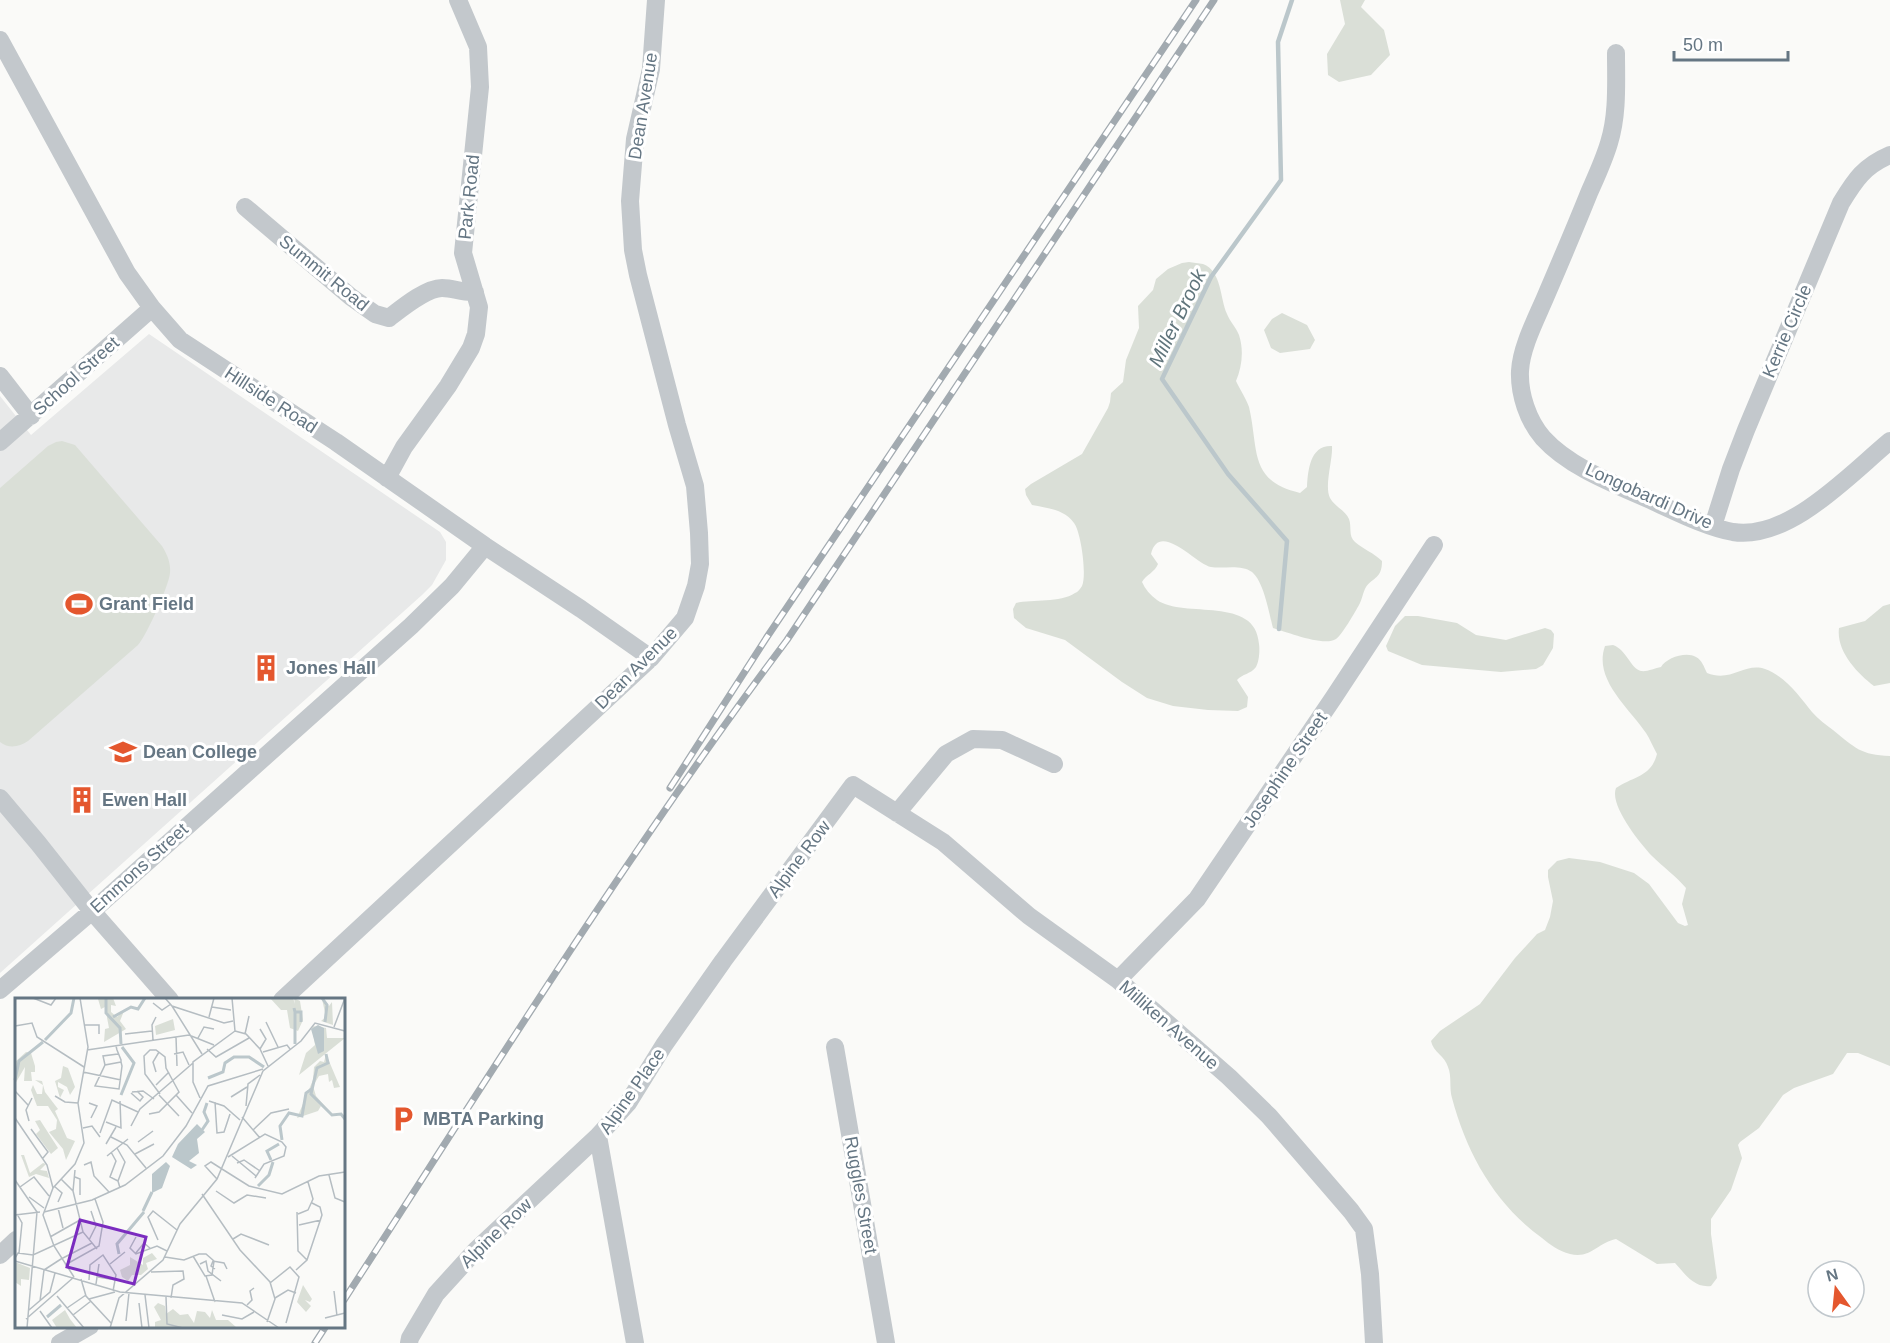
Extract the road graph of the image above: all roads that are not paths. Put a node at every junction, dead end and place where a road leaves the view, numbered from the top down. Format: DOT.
graph roads {
  1 [pos="458,0"];
  2 [pos="656,0"];
  3 [pos="0,40"];
  4 [pos="1616,52"];
  5 [pos="1890,155"];
  6 [pos="245,207"];
  7 [pos="475,292"];
  8 [pos="152,308"];
  9 [pos="0,376"];
  10 [pos="31,416"];
  11 [pos="1890,441"];
  12 [pos="0,442"];
  13 [pos="387,478"];
  14 [pos="1713,526"];
  15 [pos="1434,545"];
  16 [pos="485,546"];
  17 [pos="651,658"];
  18 [pos="1054,764"];
  19 [pos="853,785"];
  20 [pos="0,798"];
  21 [pos="897,813"];
  22 [pos="91,910"];
  23 [pos="723,961"];
  24 [pos="1118,981"];
  25 [pos="0,990"];
  26 [pos="169,998"];
  27 [pos="283,998"];
  28 [pos="835,1047"];
  29 [pos="598,1136"];
  30 [pos="15,1241"];
  31 [pos="0,1255"];
  32 [pos="86,1328"];
  33 [pos="60,1343"];
  34 [pos="409,1343"];
  35 [pos="635,1343"];
  36 [pos="886,1343"];
  37 [pos="1374,1343"];
  1 -- 7 [label="street, Park Road"];
  2 -- 17 [label="street, Dean Avenue"];
  3 -- 8 [label="street, Hillside Road"];
  4 -- 14 [label="street, Longobardi Drive"];
  5 -- 14 [label="street, Kerrie Circle"];
  6 -- 7 [label="street, Summit Road"];
  7 -- 13 [label="street, Park Road"];
  8 -- 10 [label="street, School Street"];
  8 -- 13 [label="street, Hillside Road"];
  9 -- 10 [label="street"];
  10 -- 12 [label="street, School Street"];
  11 -- 14 [label="street, Longobardi Drive"];
  13 -- 16 [label="street, Hillside Road"];
  15 -- 24 [label="street, Josephine Street"];
  16 -- 17 [label="street, Hillside Road"];
  16 -- 22 [label="street, Emmons Street"];
  17 -- 27 [label="street, Dean Avenue"];
  18 -- 21 [label="street"];
  19 -- 21 [label="street, Milliken Avenue"];
  19 -- 23 [label="street, Alpine Row"];
  20 -- 22 [label="street"];
  21 -- 24 [label="street, Milliken Avenue"];
  22 -- 25 [label="street, Emmons Street"];
  22 -- 26 [label="street"];
  23 -- 29 [label="street, Alpine Place"];
  24 -- 37 [label="street, Milliken Avenue"];
  28 -- 36 [label="street, Ruggles Street"];
  29 -- 34 [label="street, Alpine Row"];
  29 -- 35 [label="street, Alpine Place"];
  30 -- 31 [label="street"];
  32 -- 33 [label="street"];
}
